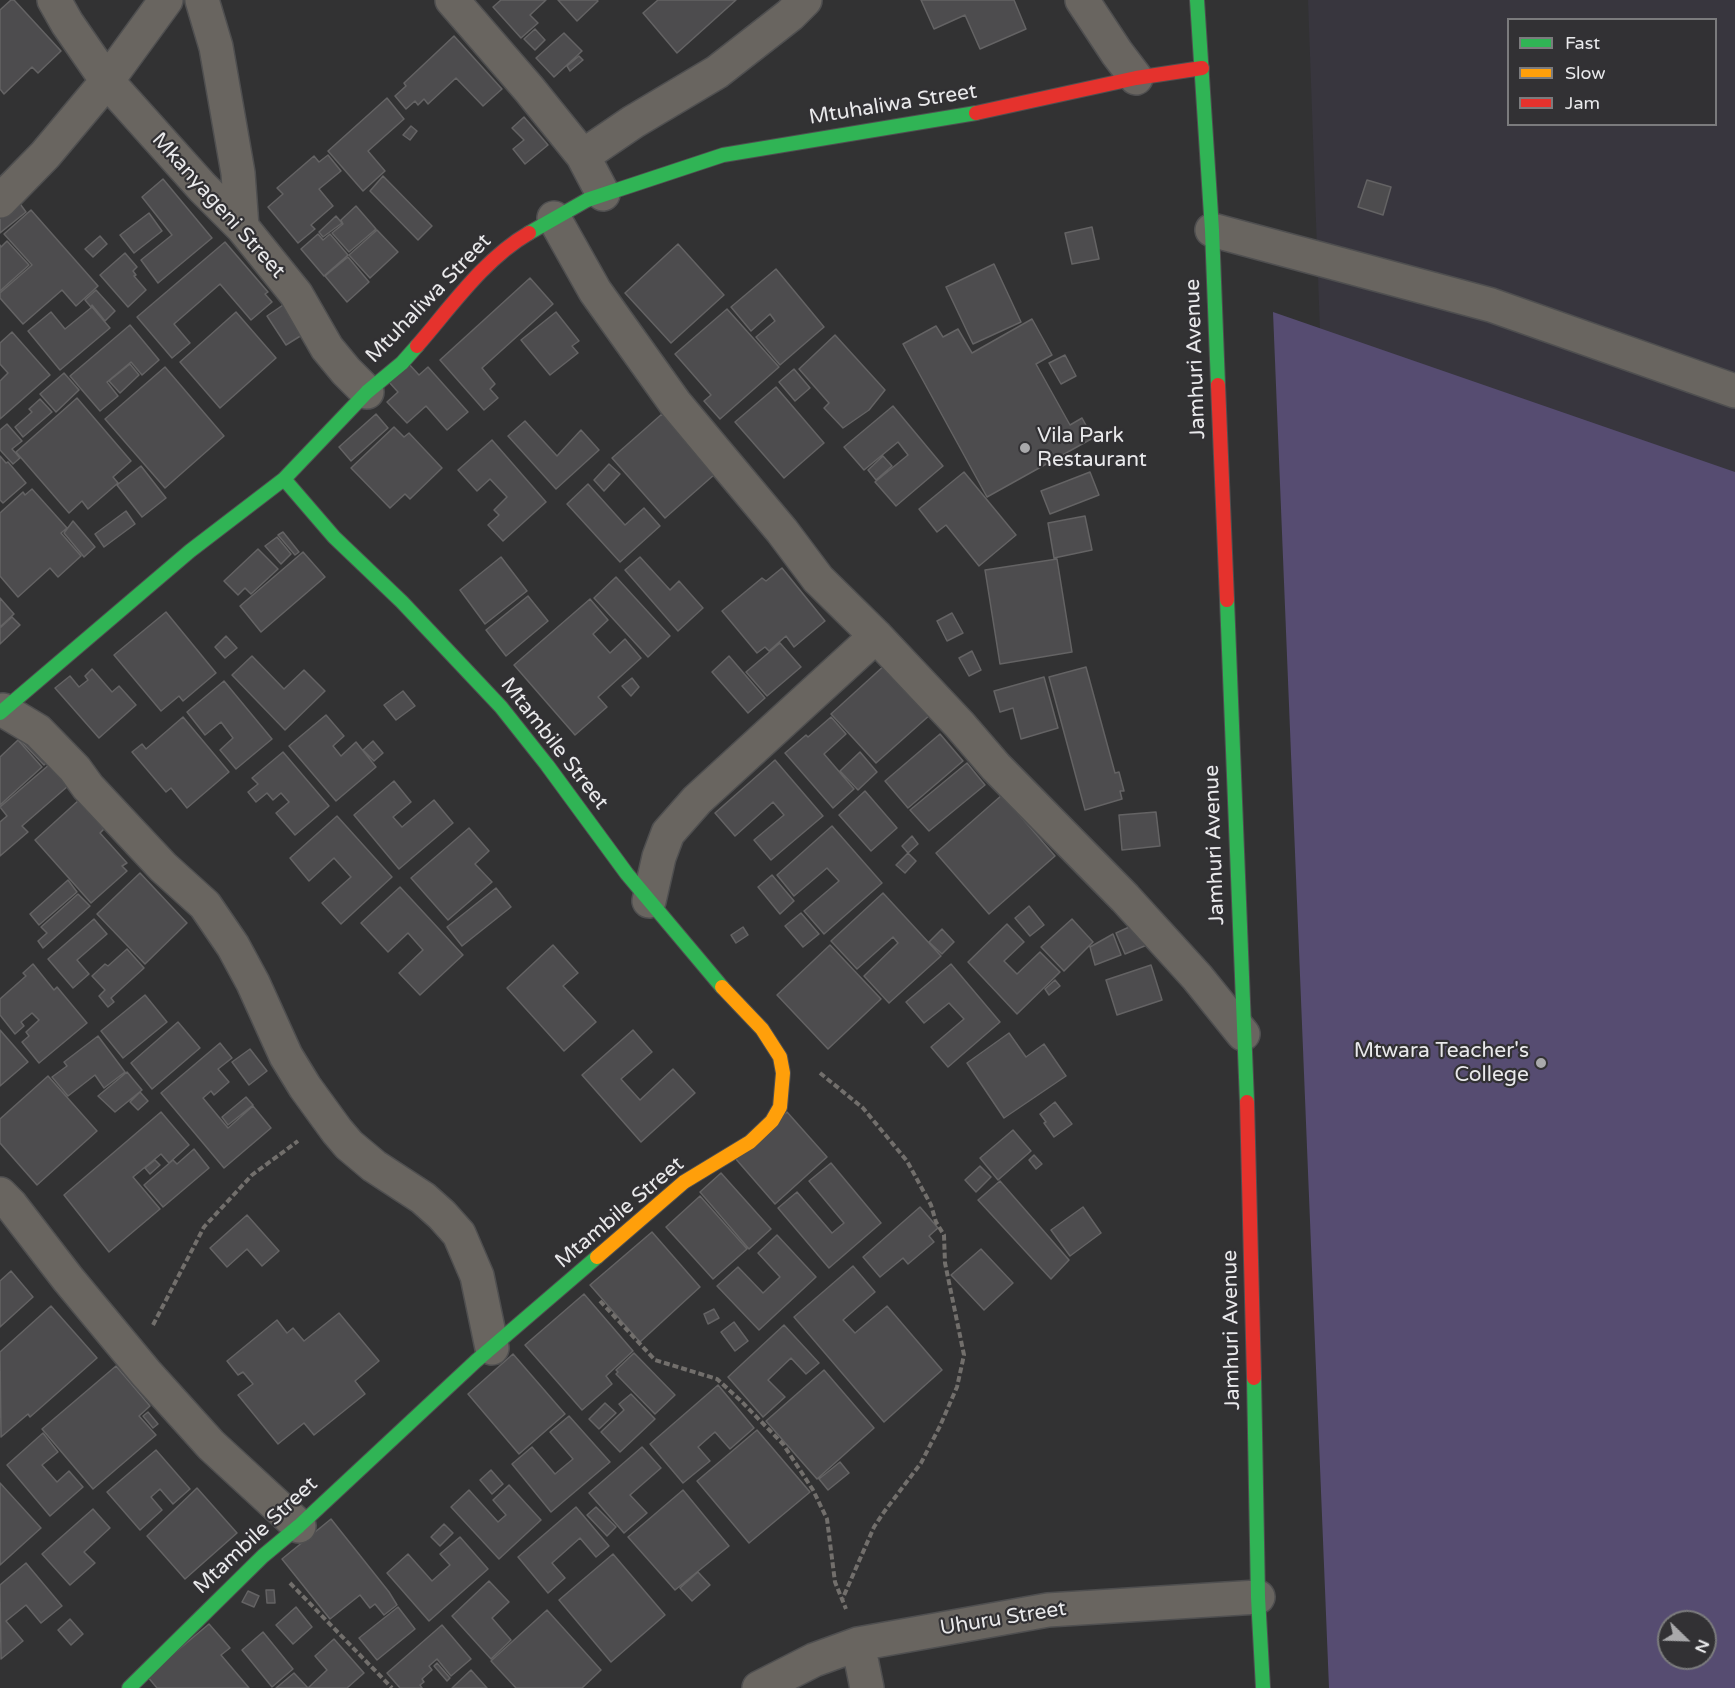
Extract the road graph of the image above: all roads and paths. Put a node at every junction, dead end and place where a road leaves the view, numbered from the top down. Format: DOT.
graph roads {
  1 [pos="54,0"];
  2 [pos="166,0"];
  3 [pos="202,0"];
  4 [pos="452,0"];
  5 [pos="805,0"];
  6 [pos="1082,0"];
  7 [pos="1197,0"];
  8 [pos="1202,68"];
  9 [pos="1136,78"];
  10 [pos="107,81"];
  11 [pos="584,156"];
  12 [pos="603,194"];
  13 [pos="0,201"];
  14 [pos="554,218"];
  15 [pos="242,228"];
  16 [pos="1212,230"];
  17 [pos="1735,391"];
  18 [pos="367,392"];
  19 [pos="284,479"];
  20 [pos="876,636"];
  21 [pos="1,710"];
  22 [pos="649,901"];
  23 [pos="1243,1034"];
  24 [pos="818,1071"];
  25 [pos="328,1118"];
  26 [pos="0,1194"];
  27 [pos="577,1276"];
  28 [pos="492,1348"];
  29 [pos="146,1373"];
  30 [pos="299,1526"];
  31 [pos="263,1556"];
  32 [pos="1258,1597"];
  33 [pos="842,1600"];
  34 [pos="858,1644"];
  35 [pos="129,1688"];
  36 [pos="392,1688"];
  37 [pos="759,1688"];
  38 [pos="867,1688"];
  39 [pos="1263,1688"];
  1 -- 10 [label="street, Mkanyageni Street"];
  2 -- 10 [label="street"];
  3 -- 15 [label="street"];
  4 -- 11 [label="street"];
  5 -- 11 [label="street"];
  6 -- 9 [label="street"];
  7 -- 8 [label="street, Jamhuri Avenue"];
  8 -- 9 [label="street, Mtuhaliwa Street"];
  8 -- 16 [label="street, Jamhuri Avenue"];
  9 -- 12 [label="street, Mtuhaliwa Street"];
  10 -- 13 [label="street"];
  10 -- 15 [label="street, Mkanyageni Street"];
  11 -- 12 [label="street"];
  12 -- 14 [label="street, Mtuhaliwa Street"];
  14 -- 18 [label="street, Mtuhaliwa Street"];
  14 -- 20 [label="street"];
  15 -- 18 [label="street, Mkanyageni Street"];
  16 -- 17 [label="street"];
  16 -- 23 [label="street, Jamhuri Avenue"];
  18 -- 19 [label="street, Mtuhaliwa Street"];
  19 -- 21 [label="street, Mtuhaliwa Street"];
  19 -- 22 [label="street, Mtambile Street"];
  20 -- 22 [label="street"];
  20 -- 23 [label="street"];
  21 -- 25 [label="street"];
  22 -- 27 [label="street, Mtambile Street"];
  23 -- 32 [label="street, Jamhuri Avenue"];
  24 -- 33 [label="path"];
  25 -- 28 [label="street"];
  25 -- 29 [label="path"];
  26 -- 29 [label="street"];
  27 -- 28 [label="street, Mtambile Street"];
  27 -- 33 [label="path"];
  28 -- 30 [label="street, Mtambile Street"];
  29 -- 30 [label="street"];
  30 -- 31 [label="street, Mtambile Street"];
  31 -- 35 [label="street, Mtambile Street"];
  31 -- 36 [label="path"];
  32 -- 34 [label="street, Uhuru Street"];
  32 -- 39 [label="street, Jamhuri Avenue"];
  33 -- 34 [label="path"];
  34 -- 37 [label="street, Uhuru Street"];
  34 -- 38 [label="street"];
}
